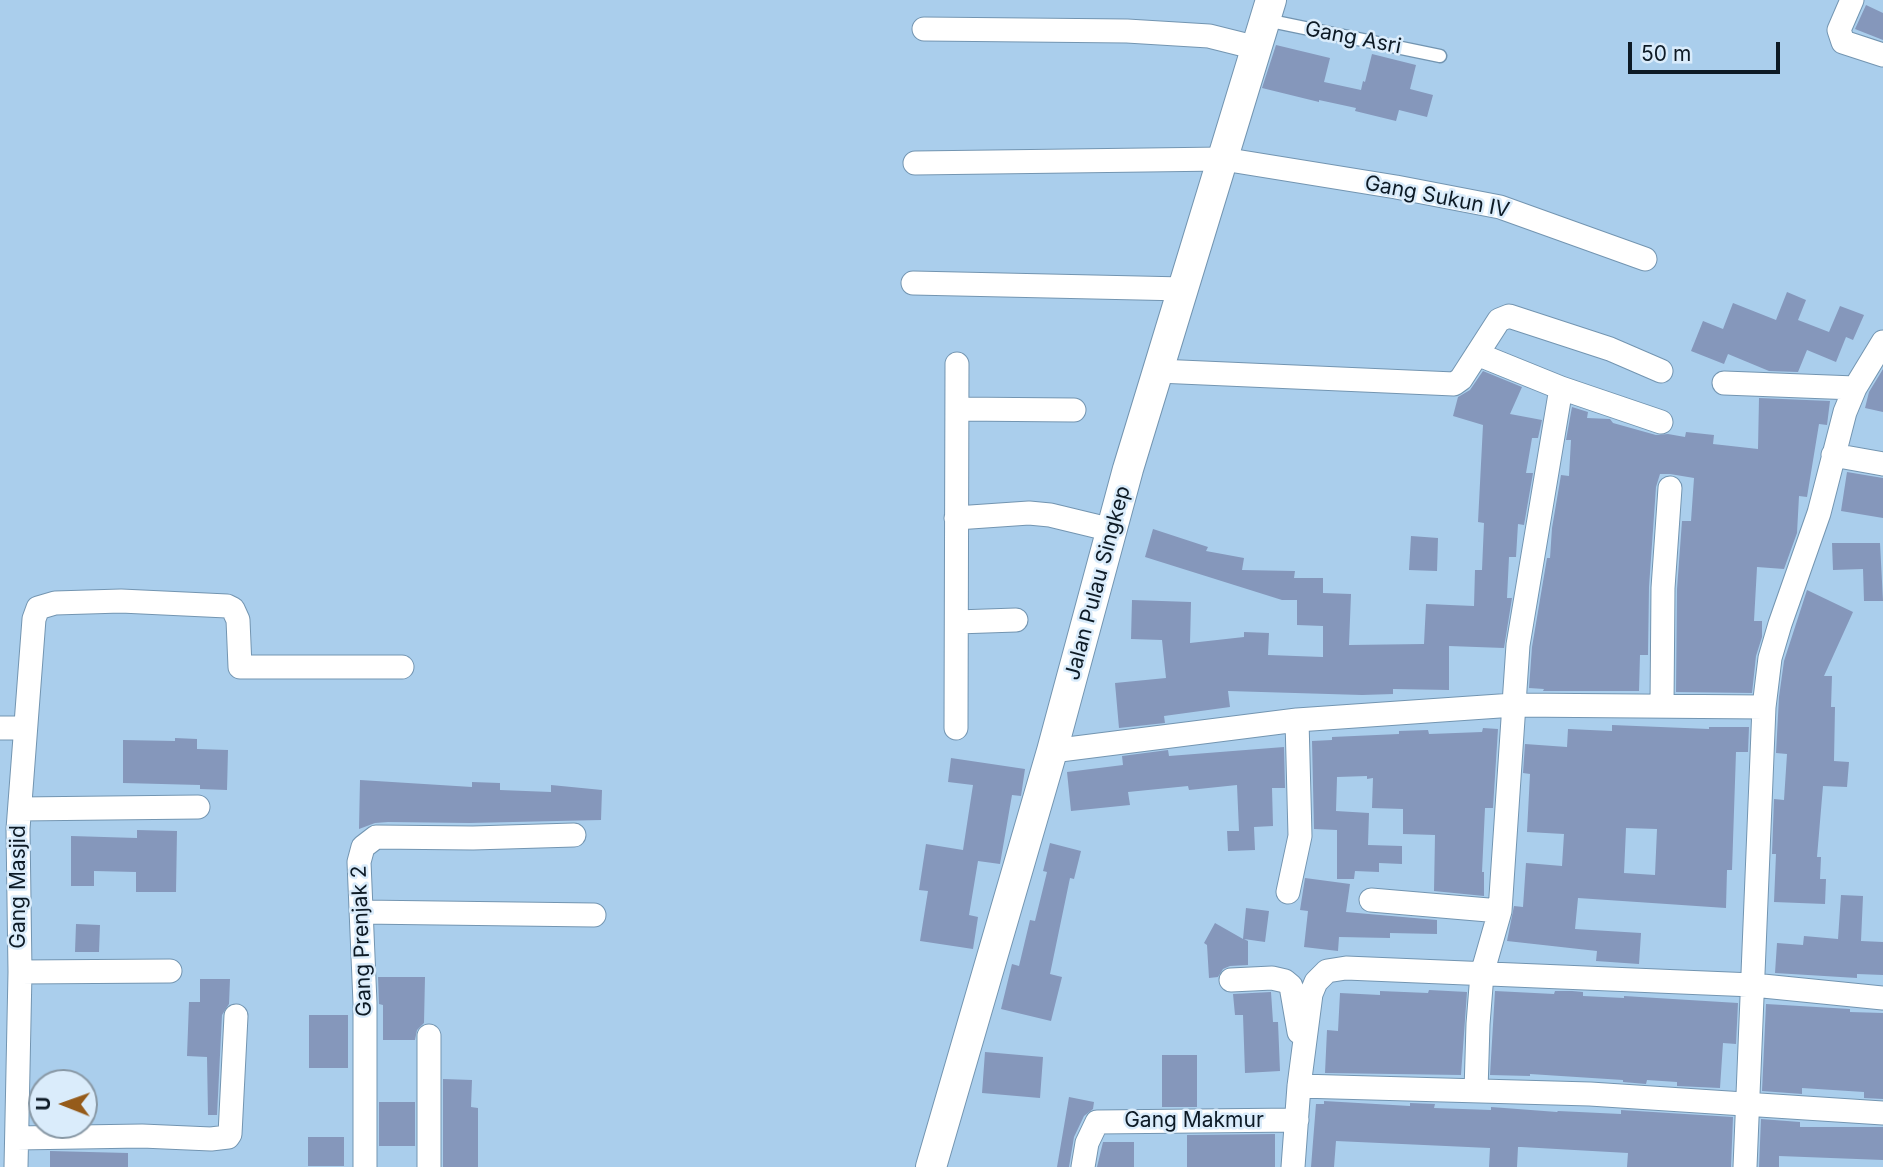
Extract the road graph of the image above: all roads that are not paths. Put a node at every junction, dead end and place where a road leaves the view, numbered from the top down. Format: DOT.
graph roads {
  1 [pos="1852,0"];
  2 [pos="1264,23"];
  3 [pos="924,29"];
  4 [pos="1883,55"];
  5 [pos="1440,56"];
  6 [pos="1223,159"];
  7 [pos="915,163"];
  8 [pos="1645,259"];
  9 [pos="914,284"];
  10 [pos="1184,289"];
  11 [pos="1883,342"];
  12 [pos="1477,354"];
  13 [pos="957,364"];
  14 [pos="1158,371"];
  15 [pos="1661,371"];
  16 [pos="1724,383"];
  17 [pos="1561,388"];
  18 [pos="1855,388"];
  19 [pos="957,409"];
  20 [pos="1074,410"];
  21 [pos="1661,422"];
  22 [pos="1833,455"];
  23 [pos="1883,464"];
  24 [pos="1670,488"];
  25 [pos="956,518"];
  26 [pos="1112,530"];
  27 [pos="1016,620"];
  28 [pos="957,622"];
  29 [pos="402,667"];
  30 [pos="1514,705"];
  31 [pos="1662,705"];
  32 [pos="1764,707"];
  33 [pos="1297,720"];
  34 [pos="0,728"];
  35 [pos="24,728"];
  36 [pos="956,728"];
  37 [pos="1052,751"];
  38 [pos="198,807"];
  39 [pos="13,822"];
  40 [pos="574,835"];
  41 [pos="1288,892"];
  42 [pos="1371,900"];
  43 [pos="1500,911"];
  44 [pos="362,912"];
  45 [pos="594,915"];
  46 [pos="13,963"];
  47 [pos="170,971"];
  48 [pos="1482,974"];
  49 [pos="1231,980"];
  50 [pos="1753,985"];
  51 [pos="1883,998"];
  52 [pos="236,1017"];
  53 [pos="9,1033"];
  54 [pos="429,1036"];
  55 [pos="1303,1059"];
  56 [pos="1299,1086"];
  57 [pos="1476,1091"];
  58 [pos="1747,1104"];
  59 [pos="1883,1113"];
  60 [pos="1297,1120"];
  61 [pos="17,1138"];
  62 [pos="16,1167"];
  63 [pos="365,1167"];
  64 [pos="429,1167"];
  65 [pos="931,1167"];
  66 [pos="1083,1167"];
  67 [pos="1293,1167"];
  68 [pos="1745,1167"];
  1 -- 4 [label="street"];
  2 -- 3 [label="street"];
  2 -- 5 [label="lane, Gang Asri"];
  2 -- 6 [label="street, Jalan Pulau Singkep"];
  6 -- 7 [label="street, Gang Sukun IV"];
  6 -- 8 [label="street, Gang Sukun IV"];
  6 -- 10 [label="street, Jalan Pulau Singkep"];
  9 -- 10 [label="street"];
  10 -- 14 [label="street, Jalan Pulau Singkep"];
  11 -- 18 [label="street"];
  12 -- 14 [label="street"];
  12 -- 15 [label="street"];
  12 -- 17 [label="street"];
  13 -- 19 [label="street"];
  14 -- 26 [label="street, Jalan Pulau Singkep"];
  16 -- 18 [label="street"];
  17 -- 21 [label="street"];
  17 -- 30 [label="street"];
  18 -- 22 [label="street"];
  19 -- 20 [label="street"];
  19 -- 25 [label="street"];
  22 -- 23 [label="street"];
  22 -- 32 [label="street"];
  24 -- 31 [label="street"];
  25 -- 26 [label="street"];
  25 -- 28 [label="street"];
  26 -- 37 [label="street, Jalan Pulau Singkep"];
  27 -- 28 [label="street"];
  28 -- 36 [label="street"];
  29 -- 35 [label="street, Gang Masjid"];
  30 -- 31 [label="street"];
  30 -- 33 [label="street"];
  30 -- 43 [label="street"];
  31 -- 32 [label="street"];
  32 -- 50 [label="street"];
  33 -- 37 [label="street"];
  33 -- 41 [label="street"];
  34 -- 35 [label="street"];
  35 -- 39 [label="street, Gang Masjid"];
  37 -- 65 [label="street, Jalan Pulau Singkep"];
  38 -- 39 [label="street"];
  39 -- 46 [label="street, Gang Masjid"];
  40 -- 44 [label="street, Gang Prenjak 2"];
  42 -- 43 [label="street"];
  43 -- 48 [label="street"];
  44 -- 45 [label="street"];
  44 -- 63 [label="street, Gang Prenjak 2"];
  46 -- 47 [label="street"];
  46 -- 53 [label="street, Gang Masjid"];
  48 -- 50 [label="street"];
  48 -- 55 [label="street"];
  48 -- 57 [label="street"];
  49 -- 55 [label="street"];
  50 -- 51 [label="street"];
  50 -- 58 [label="street"];
  52 -- 61 [label="street"];
  53 -- 61 [label="street, Gang Masjid"];
  54 -- 64 [label="street"];
  55 -- 56 [label="street"];
  56 -- 57 [label="street"];
  56 -- 60 [label="street"];
  57 -- 58 [label="street"];
  58 -- 59 [label="street"];
  58 -- 68 [label="street"];
  60 -- 66 [label="street, Gang Makmur"];
  60 -- 67 [label="street"];
  61 -- 62 [label="street, Gang Masjid"];
}
